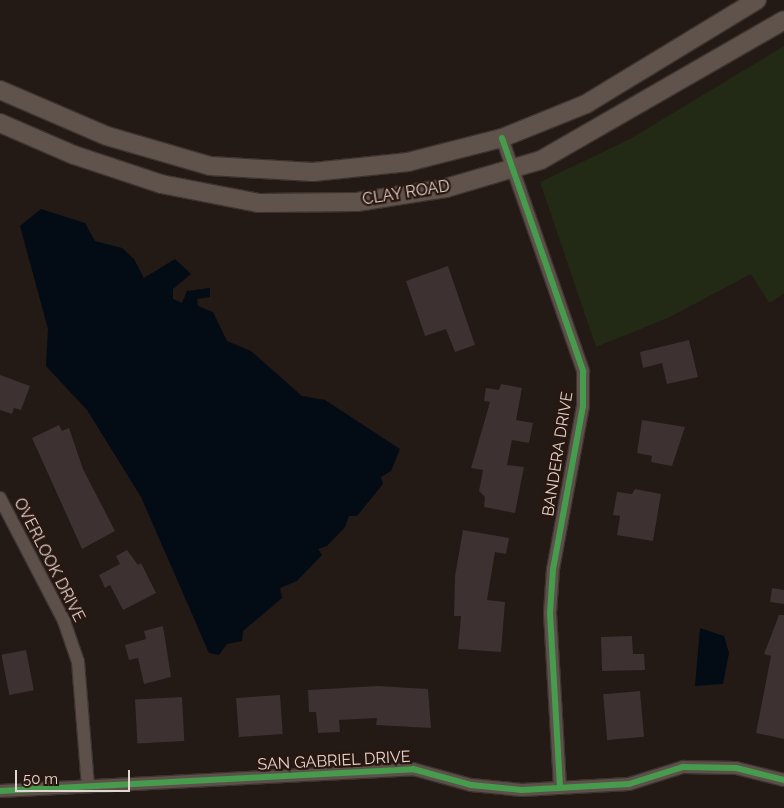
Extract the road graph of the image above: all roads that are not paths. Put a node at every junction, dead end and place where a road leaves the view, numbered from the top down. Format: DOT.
graph roads {
  1 [pos="758,0"];
  2 [pos="784,20"];
  3 [pos="0,90"];
  4 [pos="0,123"];
  5 [pos="502,138"];
  6 [pos="514,168"];
  7 [pos="0,498"];
  8 [pos="784,780"];
  9 [pos="88,785"];
  10 [pos="560,788"];
  11 [pos="0,791"];
  1 -- 5 [label="main road, CLAY ROAD"];
  2 -- 6 [label="main road, CLAY ROAD"];
  3 -- 5 [label="main road, CLAY ROAD"];
  4 -- 6 [label="main road, CLAY ROAD"];
  5 -- 6 [label="street, BANDERA DRIVE"];
  6 -- 10 [label="street, BANDERA DRIVE"];
  7 -- 9 [label="street, OVERLOOK DRIVE"];
  8 -- 10 [label="street, SAN GABRIEL DRIVE"];
  9 -- 10 [label="street, SAN GABRIEL DRIVE"];
  9 -- 11 [label="street, SAN GABRIEL DRIVE"];
}
